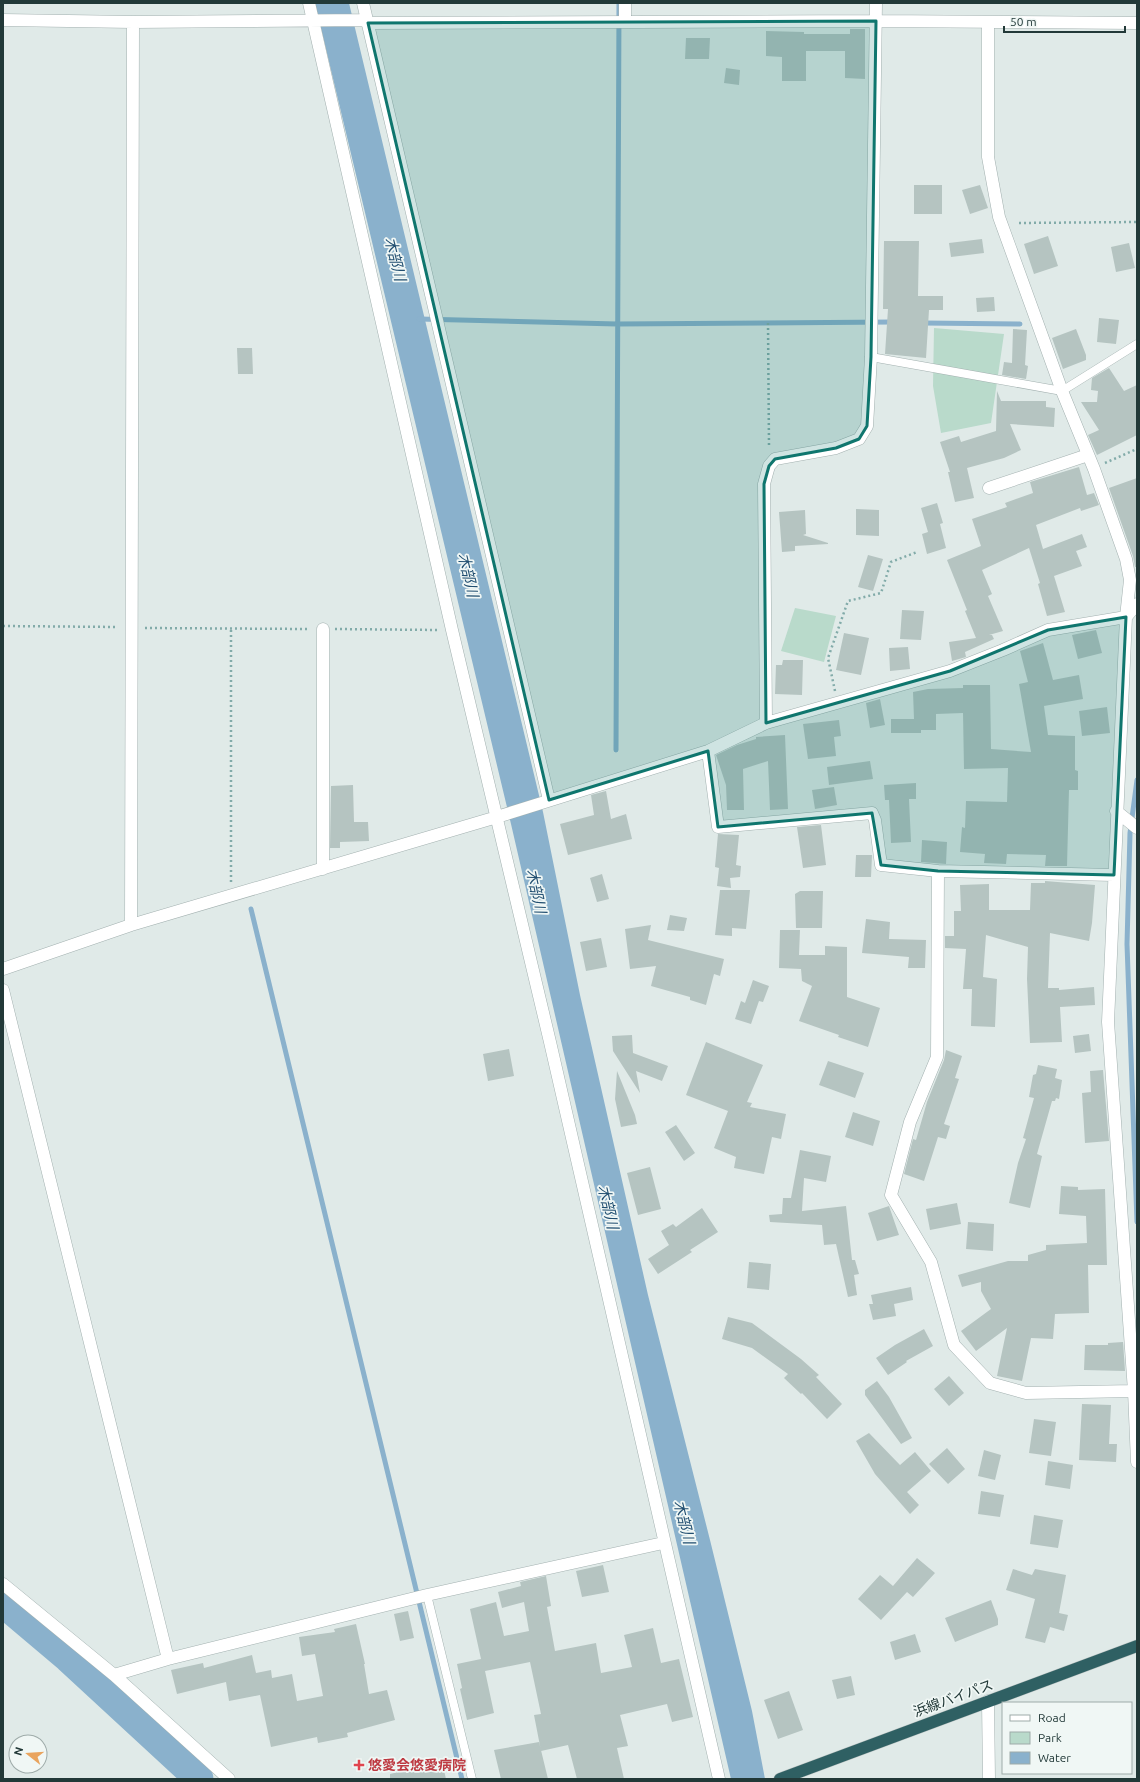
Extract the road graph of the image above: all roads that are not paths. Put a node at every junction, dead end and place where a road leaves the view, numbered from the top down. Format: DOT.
graph roads {
  1 [pos="309,3"];
  2 [pos="363,3"];
  3 [pos="625,3"];
  4 [pos="876,3"];
  5 [pos="3,20"];
  6 [pos="313,20"];
  7 [pos="365,21"];
  8 [pos="876,21"];
  9 [pos="133,22"];
  10 [pos="625,22"];
  11 [pos="988,22"];
  12 [pos="1137,23"];
  13 [pos="1137,344"];
  14 [pos="872,357"];
  15 [pos="1062,391"];
  16 [pos="1088,455"];
  17 [pos="989,488"];
  18 [pos="1137,604"];
  19 [pos="1126,617"];
  20 [pos="323,629"];
  21 [pos="766,723"];
  22 [pos="708,751"];
  23 [pos="549,800"];
  24 [pos="1116,811"];
  25 [pos="497,817"];
  26 [pos="1137,828"];
  27 [pos="323,868"];
  28 [pos="938,871"];
  29 [pos="1114,875"];
  30 [pos="131,925"];
  31 [pos="3,969"];
  32 [pos="3,990"];
  33 [pos="1134,1391"];
  34 [pos="1137,1462"];
  35 [pos="663,1543"];
  36 [pos="3,1584"];
  37 [pos="427,1595"];
  38 [pos="1137,1646"];
  39 [pos="168,1659"];
  40 [pos="114,1674"];
  41 [pos="988,1701"];
  42 [pos="229,1779"];
  43 [pos="472,1779"];
  44 [pos="719,1779"];
  45 [pos="780,1779"];
  46 [pos="989,1779"];
  1 -- 6 [label="street"];
  2 -- 7 [label="street"];
  3 -- 10 [label="street"];
  4 -- 8 [label="street"];
  5 -- 9 [label="street"];
  6 -- 7 [label="street"];
  6 -- 9 [label="street"];
  6 -- 25 [label="street"];
  7 -- 10 [label="street"];
  7 -- 23 [label="street"];
  8 -- 10 [label="street"];
  8 -- 11 [label="street"];
  8 -- 14 [label="street"];
  9 -- 30 [label="street"];
  11 -- 12 [label="street"];
  11 -- 15 [label="street"];
  13 -- 15 [label="lane"];
  14 -- 15 [label="lane"];
  14 -- 21 [label="street"];
  15 -- 16 [label="street"];
  16 -- 17 [label="street"];
  16 -- 19 [label="street"];
  18 -- 19 [label="street"];
  19 -- 21 [label="street"];
  19 -- 24 [label="street"];
  20 -- 27 [label="street"];
  21 -- 22 [label="street"];
  22 -- 23 [label="street"];
  22 -- 28 [label="street"];
  23 -- 25 [label="street"];
  24 -- 26 [label="street"];
  24 -- 29 [label="street"];
  25 -- 27 [label="street"];
  25 -- 35 [label="street"];
  27 -- 30 [label="street"];
  28 -- 29 [label="street"];
  28 -- 33 [label="street"];
  29 -- 33 [label="street"];
  30 -- 31 [label="street"];
  32 -- 39 [label="street"];
  33 -- 34 [label="street"];
  35 -- 37 [label="street"];
  35 -- 44 [label="street"];
  36 -- 40 [label="street"];
  37 -- 39 [label="street"];
  37 -- 43 [label="lane"];
  38 -- 41 [label="highway, 浜線バイパス"];
  39 -- 40 [label="street"];
  40 -- 42 [label="street"];
  41 -- 45 [label="highway, 浜線バイパス"];
  41 -- 46 [label="street"];
}
